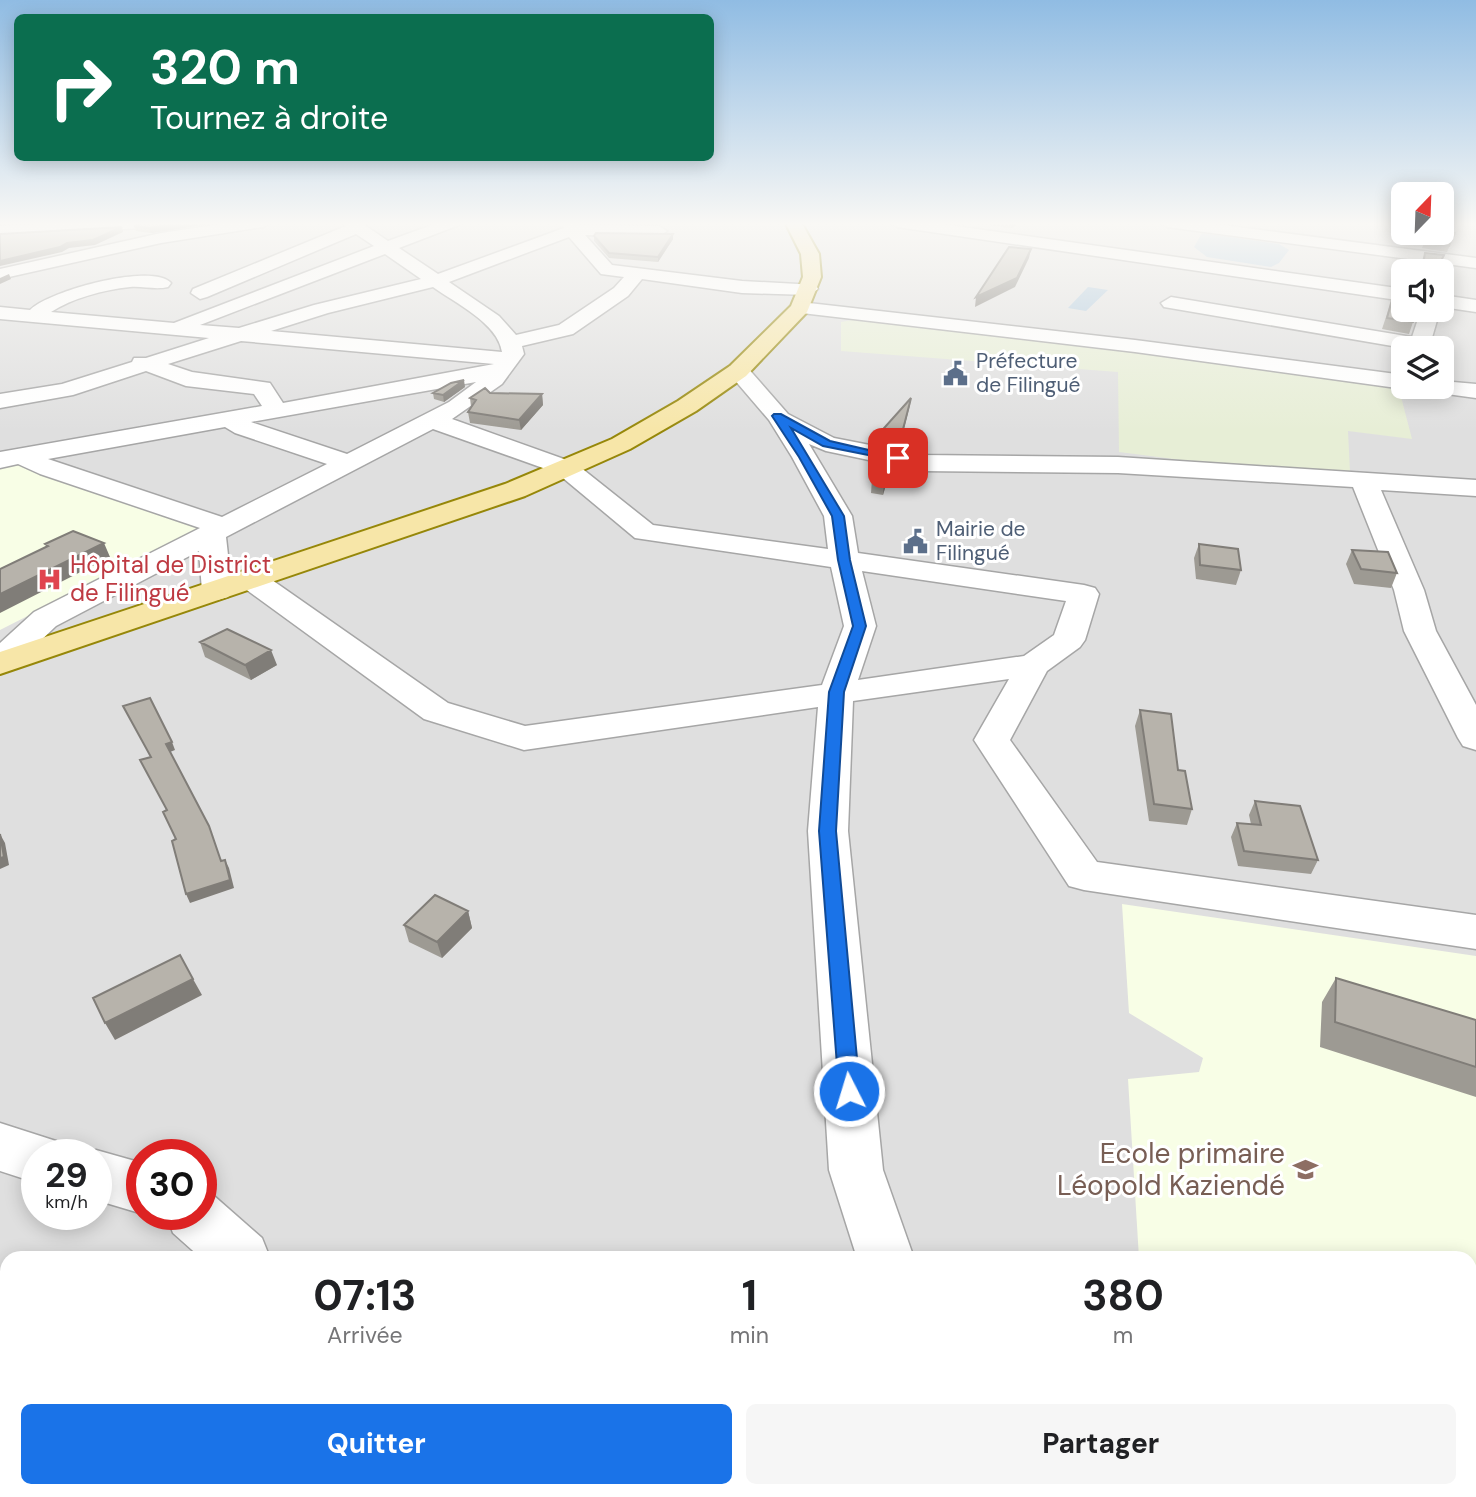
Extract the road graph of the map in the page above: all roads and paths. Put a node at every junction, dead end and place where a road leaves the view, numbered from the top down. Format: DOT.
graph roads {
  1 [pos="88,292"];
  2 [pos="152,292"];
  3 [pos="173,292"];
  4 [pos="269,292"];
  5 [pos="391,292"];
  6 [pos="452,292"];
  7 [pos="621,292"];
  8 [pos="769,292"];
  9 [pos="806,292"];
  10 [pos="1181,292"];
  11 [pos="200,293"];
  12 [pos="263,294"];
  13 [pos="804,298"];
  14 [pos="1171,303"];
  15 [pos="1454,303"];
  16 [pos="1476,306"];
  17 [pos="0,313"];
  18 [pos="35,316"];
  19 [pos="113,322"];
  20 [pos="172,328"];
  21 [pos="0,330"];
  22 [pos="242,334"];
  23 [pos="1391,342"];
  24 [pos="129,346"];
  25 [pos="1135,346"];
  26 [pos="107,354"];
  27 [pos="507,357"];
  28 [pos="149,365"];
  29 [pos="71,368"];
  30 [pos="738,371"];
  31 [pos="1391,380"];
  32 [pos="1454,389"];
  33 [pos="1476,391"];
  34 [pos="0,396"];
  35 [pos="0,401"];
  36 [pos="276,410"];
  37 [pos="778,416"];
  38 [pos="228,419"];
  39 [pos="432,420"];
  40 [pos="10,458"];
  41 [pos="349,463"];
  42 [pos="566,468"];
  43 [pos="1364,481"];
  44 [pos="1476,488"];
  45 [pos="218,530"];
  46 [pos="844,560"];
  47 [pos="251,579"];
  48 [pos="217,591"];
  49 [pos="0,662"];
  50 [pos="1033,665"];
  51 [pos="836,692"];
  52 [pos="1476,738"];
  53 [pos="1476,932"];
  54 [pos="0,1147"];
  55 [pos="21,1153"];
  56 [pos="211,1230"];
  57 [pos="234,1251"];
  58 [pos="883,1251"];
  1 -- 18 [label="street"];
  2 -- 19 [label="street"];
  3 -- 11 [label="street"];
  4 -- 12 [label="street"];
  5 -- 22 [label="street"];
  6 -- 27 [label="street"];
  7 -- 27 [label="street"];
  8 -- 13 [label="street"];
  9 -- 13 [label="main road"];
  10 -- 14 [label="street"];
  11 -- 12 [label="street"];
  12 -- 20 [label="street"];
  13 -- 25 [label="street"];
  13 -- 30 [label="main road"];
  14 -- 23 [label="street"];
  14 -- 25 [label="street"];
  15 -- 16 [label="street"];
  17 -- 18 [label="street"];
  18 -- 19 [label="street"];
  18 -- 21 [label="street"];
  19 -- 20 [label="street"];
  20 -- 22 [label="street"];
  20 -- 24 [label="street"];
  22 -- 27 [label="street"];
  22 -- 28 [label="street"];
  25 -- 31 [label="street"];
  26 -- 28 [label="street"];
  27 -- 36 [label="street"];
  27 -- 39 [label="street"];
  28 -- 35 [label="street"];
  28 -- 36 [label="street"];
  29 -- 34 [label="street"];
  30 -- 37 [label="street"];
  30 -- 42 [label="main road"];
  32 -- 33 [label="street"];
  36 -- 38 [label="street"];
  37 -- 43 [label="street"];
  37 -- 46 [label="street"];
  38 -- 40 [label="street"];
  38 -- 41 [label="street"];
  39 -- 41 [label="street"];
  39 -- 42 [label="street"];
  40 -- 45 [label="street"];
  41 -- 45 [label="street"];
  42 -- 46 [label="street"];
  42 -- 47 [label="main road"];
  43 -- 44 [label="street"];
  43 -- 52 [label="street"];
  45 -- 48 [label="street"];
  45 -- 49 [label="street"];
  46 -- 50 [label="street"];
  46 -- 51 [label="street"];
  47 -- 48 [label="main road"];
  47 -- 51 [label="street"];
  48 -- 49 [label="main road"];
  50 -- 51 [label="street"];
  50 -- 53 [label="street"];
  51 -- 58 [label="street"];
  54 -- 55 [label="street"];
  56 -- 57 [label="street"];
}
